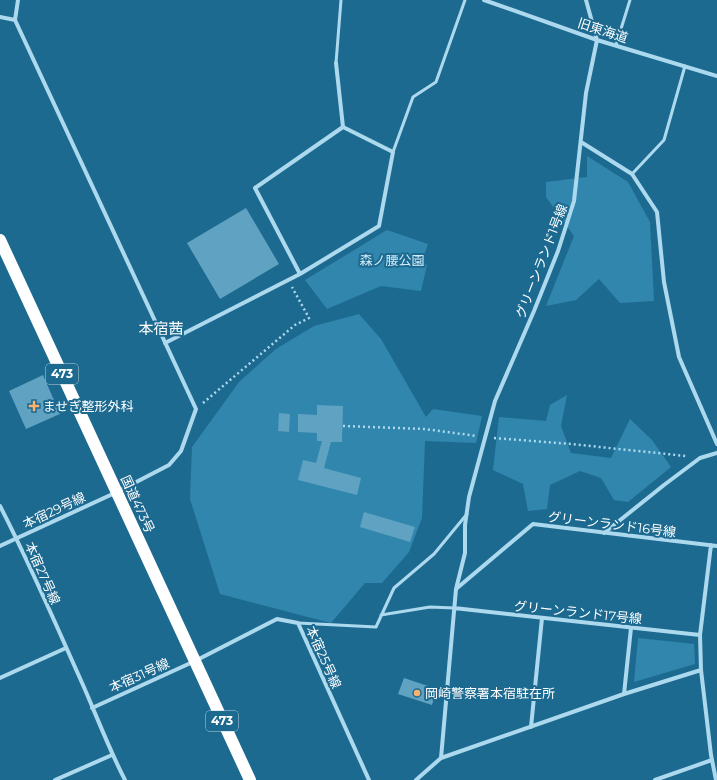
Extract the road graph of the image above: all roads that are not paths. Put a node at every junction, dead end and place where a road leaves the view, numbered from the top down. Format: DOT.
graph roads {
  1 [pos="18,0"];
  2 [pos="341,0"];
  3 [pos="465,0"];
  4 [pos="484,0"];
  5 [pos="586,0"];
  6 [pos="630,0"];
  7 [pos="0,17"];
  8 [pos="15,20"];
  9 [pos="597,40"];
  10 [pos="616,46"];
  11 [pos="336,63"];
  12 [pos="685,66"];
  13 [pos="717,76"];
  14 [pos="343,127"];
  15 [pos="581,142"];
  16 [pos="393,152"];
  17 [pos="632,174"];
  18 [pos="0,240"];
  19 [pos="4,257"];
  20 [pos="300,274"];
  21 [pos="165,343"];
  22 [pos="717,444"];
  23 [pos="717,453"];
  24 [pos="117,492"];
  25 [pos="0,506"];
  26 [pos="467,514"];
  27 [pos="604,533"];
  28 [pos="17,538"];
  29 [pos="711,545"];
  30 [pos="0,546"];
  31 [pos="717,546"];
  32 [pos="456,589"];
  33 [pos="454,608"];
  34 [pos="381,616"];
  35 [pos="542,618"];
  36 [pos="298,623"];
  37 [pos="631,628"];
  38 [pos="700,635"];
  39 [pos="66,648"];
  40 [pos="194,661"];
  41 [pos="701,670"];
  42 [pos="0,678"];
  43 [pos="624,694"];
  44 [pos="92,708"];
  45 [pos="531,727"];
  46 [pos="112,755"];
  47 [pos="441,758"];
  48 [pos="712,760"];
  49 [pos="55,780"];
  50 [pos="125,780"];
  51 [pos="250,780"];
  52 [pos="369,780"];
  53 [pos="416,780"];
  54 [pos="655,780"];
  55 [pos="716,780"];
  1 -- 8 [label="street"];
  2 -- 11 [label="lane"];
  3 -- 16 [label="lane"];
  4 -- 9 [label="street, 旧東海道"];
  5 -- 9 [label="street, グリーンランド1号線"];
  6 -- 10 [label="lane"];
  7 -- 8 [label="street"];
  8 -- 21 [label="street"];
  9 -- 10 [label="street, 旧東海道"];
  9 -- 15 [label="street, グリーンランド1号線"];
  10 -- 12 [label="street, 旧東海道"];
  11 -- 14 [label="street"];
  12 -- 13 [label="street, 旧東海道"];
  12 -- 17 [label="lane"];
  14 -- 16 [label="street"];
  14 -- 20 [label="street"];
  15 -- 17 [label="street"];
  15 -- 26 [label="street, グリーンランド1号線"];
  16 -- 20 [label="street"];
  17 -- 22 [label="street"];
  18 -- 19 [label="highway, 国道473号 / 473"];
  19 -- 24 [label="highway, 国道473号 / 473"];
  20 -- 21 [label="street"];
  21 -- 24 [label="street, 本宿29号線"];
  23 -- 27 [label="street"];
  24 -- 28 [label="street, 本宿29号線"];
  24 -- 40 [label="highway, 国道473号 / 473"];
  25 -- 28 [label="street, 本宿27号線"];
  26 -- 32 [label="street, グリーンランド1号線"];
  26 -- 34 [label="lane"];
  27 -- 29 [label="street, グリーンランド16号線"];
  27 -- 32 [label="street, グリーンランド16号線"];
  28 -- 30 [label="street, 本宿29号線"];
  28 -- 39 [label="street, 本宿27号線"];
  29 -- 31 [label="street, グリーンランド16号線"];
  29 -- 38 [label="street"];
  32 -- 33 [label="street"];
  33 -- 34 [label="lane"];
  33 -- 35 [label="street, グリーンランド17号線"];
  33 -- 47 [label="street"];
  34 -- 36 [label="lane"];
  35 -- 37 [label="street, グリーンランド17号線"];
  35 -- 45 [label="street"];
  36 -- 40 [label="street, 本宿25号線"];
  36 -- 52 [label="street, 本宿25号線"];
  37 -- 38 [label="street, グリーンランド17号線"];
  37 -- 43 [label="street"];
  38 -- 41 [label="street"];
  39 -- 42 [label="street"];
  39 -- 44 [label="street, 本宿27号線"];
  40 -- 44 [label="street, 本宿31号線"];
  40 -- 51 [label="highway, 国道473号 / 473"];
  41 -- 43 [label="street"];
  41 -- 48 [label="street"];
  43 -- 45 [label="street"];
  44 -- 46 [label="street, 本宿27号線"];
  45 -- 47 [label="street"];
  46 -- 49 [label="street"];
  46 -- 50 [label="street"];
  47 -- 53 [label="street"];
  48 -- 54 [label="street"];
  48 -- 55 [label="street"];
}
